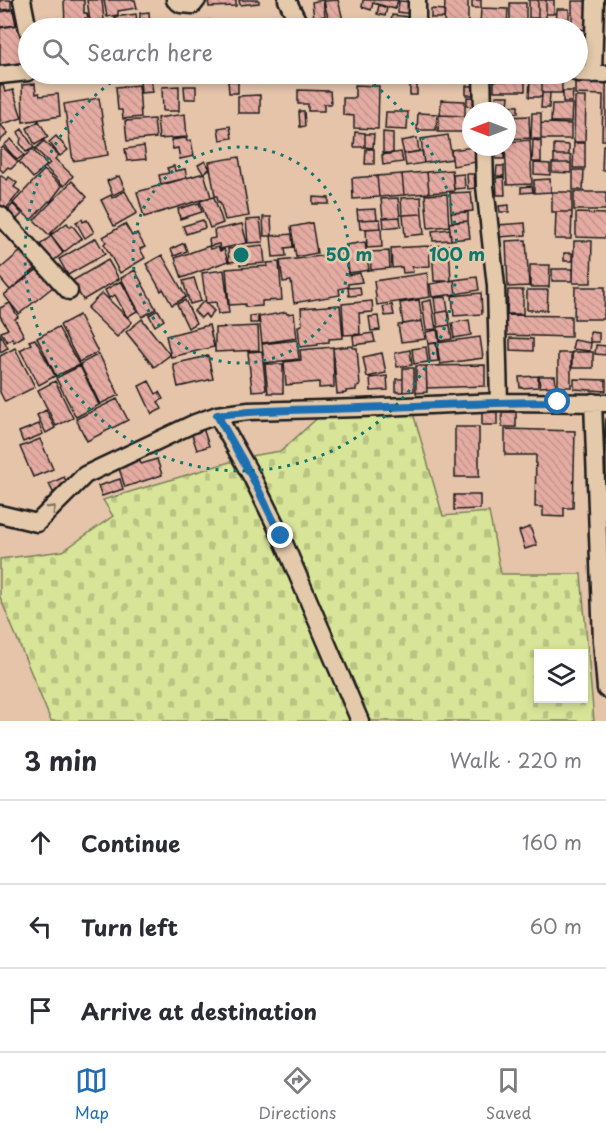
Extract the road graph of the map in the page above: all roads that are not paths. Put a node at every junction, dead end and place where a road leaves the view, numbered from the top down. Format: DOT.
graph roads {
  1 [pos="22,0"];
  2 [pos="176,0"];
  3 [pos="197,0"];
  4 [pos="287,0"];
  5 [pos="417,0"];
  6 [pos="595,0"];
  7 [pos="26,18"];
  8 [pos="296,18"];
  9 [pos="417,18"];
  10 [pos="18,73"];
  11 [pos="592,74"];
  12 [pos="0,75"];
  13 [pos="482,84"];
  14 [pos="483,102"];
  15 [pos="484,156"];
  16 [pos="0,215"];
  17 [pos="69,291"];
  18 [pos="499,402"];
  19 [pos="599,403"];
  20 [pos="217,415"];
  21 [pos="0,514"];
  22 [pos="606,689"];
  23 [pos="360,721"];
  1 -- 7 [label="street"];
  2 -- 3 [label="street"];
  4 -- 8 [label="street"];
  5 -- 9 [label="street"];
  6 -- 11 [label="street"];
  10 -- 12 [label="street"];
  13 -- 14 [label="street"];
  15 -- 18 [label="street"];
  16 -- 17 [label="street"];
  18 -- 19 [label="street"];
  18 -- 20 [label="street"];
  19 -- 22 [label="street"];
  21 -- 20 [label="street, one-way"];
  20 -- 23 [label="street"];
}
